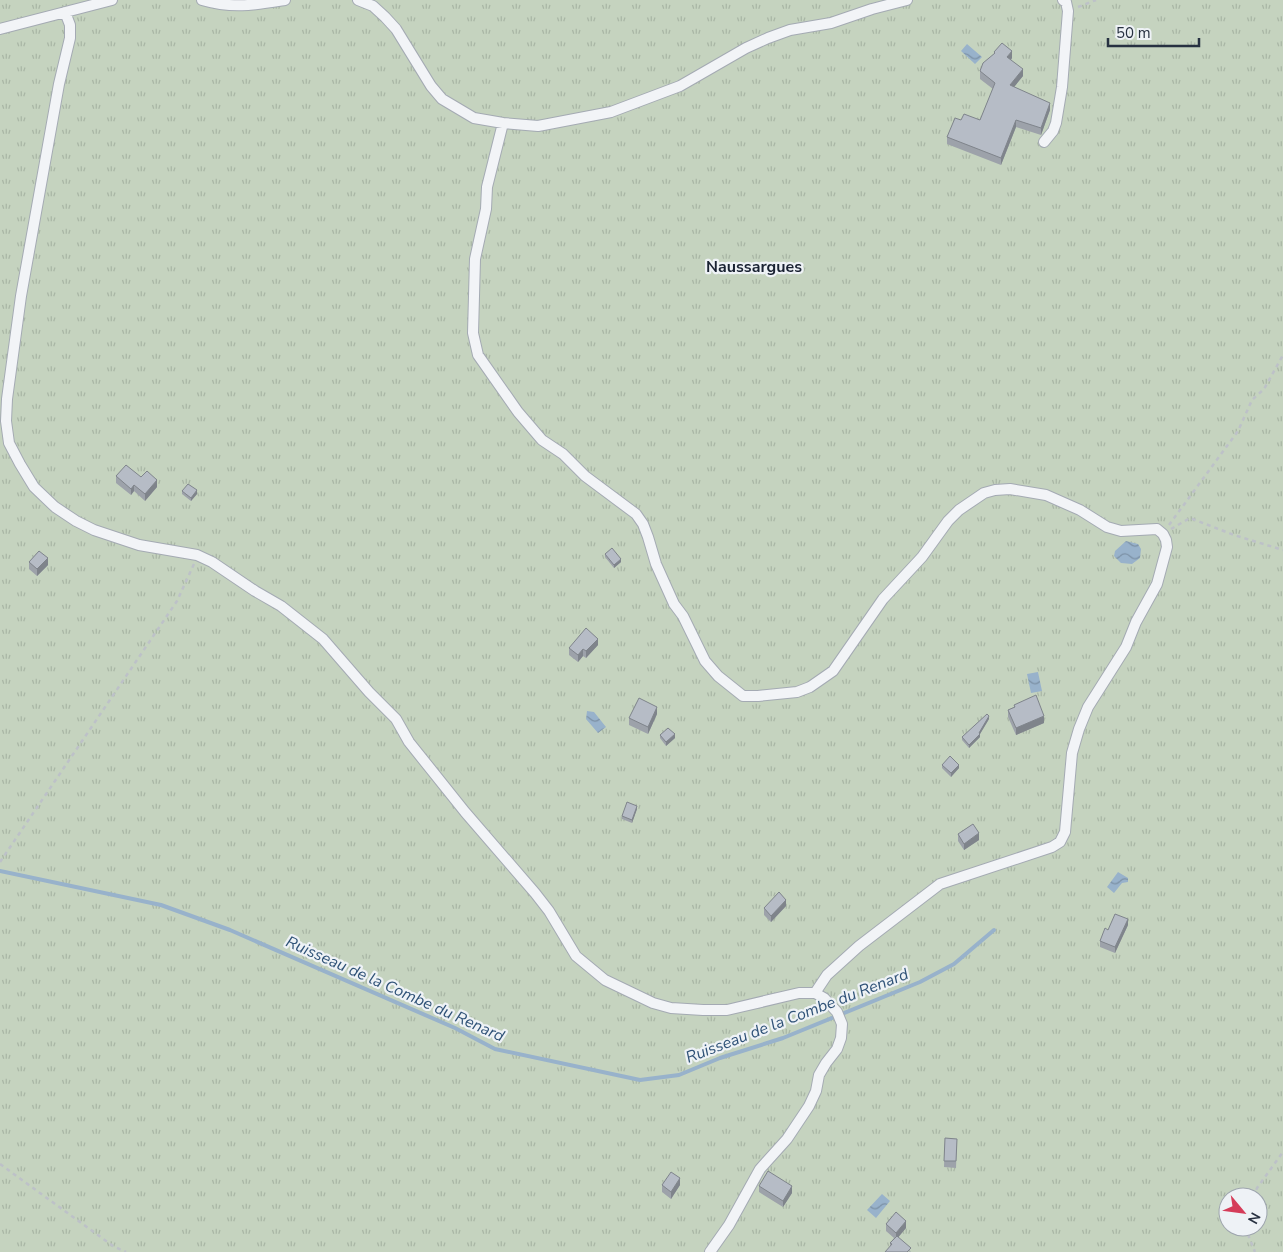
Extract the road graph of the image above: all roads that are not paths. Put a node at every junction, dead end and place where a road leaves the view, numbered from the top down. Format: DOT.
graph roads {
  1 [pos="112,0"];
  2 [pos="204,0"];
  3 [pos="284,0"];
  4 [pos="358,0"];
  5 [pos="907,0"];
  6 [pos="1063,0"];
  7 [pos="65,12"];
  8 [pos="0,29"];
  9 [pos="503,123"];
  10 [pos="1044,142"];
  11 [pos="815,993"];
  12 [pos="710,1252"];
  1 -- 7 [label="street"];
  2 -- 3 [label="street"];
  4 -- 9 [label="street"];
  5 -- 9 [label="street"];
  6 -- 10 [label="street"];
  7 -- 8 [label="street"];
  7 -- 11 [label="street"];
  9 -- 11 [label="street"];
  11 -- 12 [label="street"];
}
